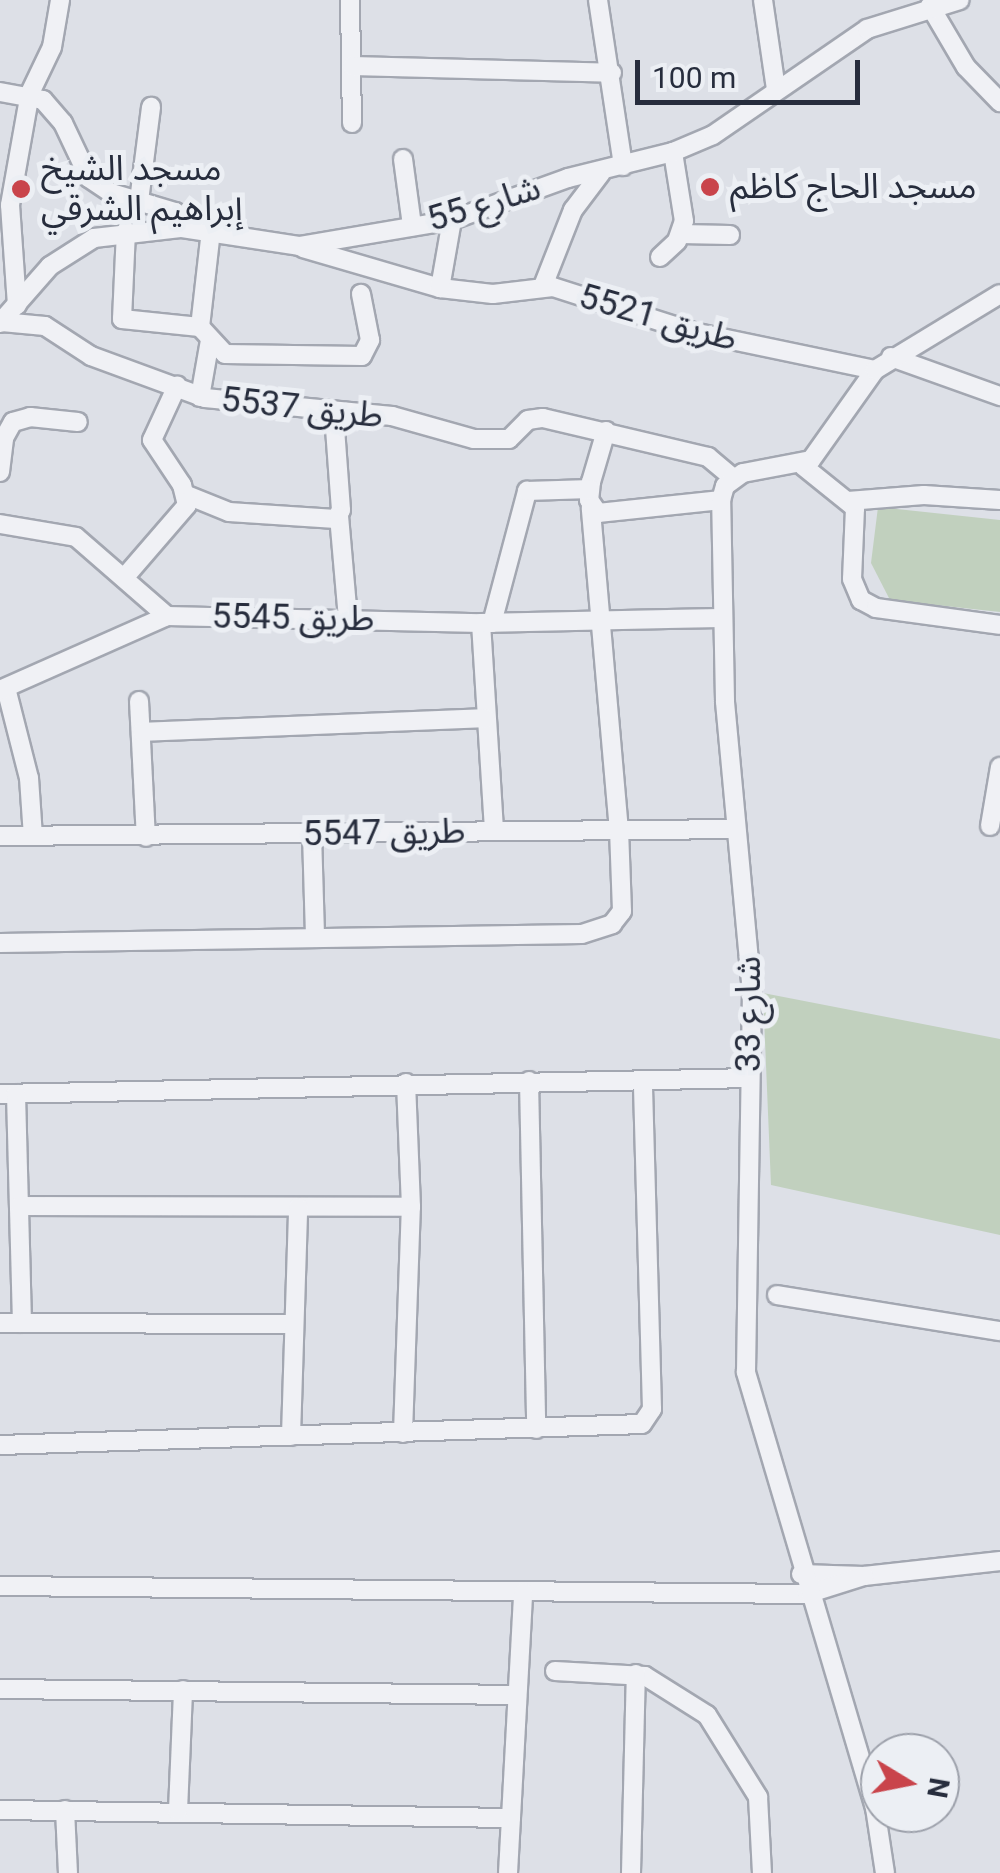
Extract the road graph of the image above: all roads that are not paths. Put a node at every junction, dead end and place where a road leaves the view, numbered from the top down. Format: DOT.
graph roads {
  1 [pos="60,0"];
  2 [pos="350,0"];
  3 [pos="598,0"];
  4 [pos="763,0"];
  5 [pos="960,0"];
  6 [pos="930,6"];
  7 [pos="352,66"];
  8 [pos="612,73"];
  9 [pos="776,89"];
  10 [pos="0,92"];
  11 [pos="30,93"];
  12 [pos="1000,102"];
  13 [pos="151,107"];
  14 [pos="352,123"];
  15 [pos="673,152"];
  16 [pos="403,159"];
  17 [pos="622,166"];
  18 [pos="602,173"];
  19 [pos="568,178"];
  20 [pos="140,201"];
  21 [pos="5,205"];
  22 [pos="572,210"];
  23 [pos="452,220"];
  24 [pos="412,226"];
  25 [pos="182,228"];
  26 [pos="126,231"];
  27 [pos="211,231"];
  28 [pos="681,234"];
  29 [pos="730,235"];
  30 [pos="298,246"];
  31 [pos="660,257"];
  32 [pos="543,286"];
  33 [pos="440,288"];
  34 [pos="361,294"];
  35 [pos="1000,294"];
  36 [pos="17,305"];
  37 [pos="1,322"];
  38 [pos="205,333"];
  39 [pos="892,357"];
  40 [pos="875,370"];
  41 [pos="177,386"];
  42 [pos="1000,396"];
  43 [pos="200,397"];
  44 [pos="334,415"];
  45 [pos="78,422"];
  46 [pos="606,432"];
  47 [pos="803,466"];
  48 [pos="0,472"];
  49 [pos="733,478"];
  50 [pos="187,495"];
  51 [pos="591,499"];
  52 [pos="721,500"];
  53 [pos="1000,500"];
  54 [pos="848,501"];
  55 [pos="340,516"];
  56 [pos="0,524"];
  57 [pos="124,578"];
  58 [pos="167,616"];
  59 [pos="720,618"];
  60 [pos="348,619"];
  61 [pos="602,621"];
  62 [pos="486,623"];
  63 [pos="1000,625"];
  64 [pos="3,689"];
  65 [pos="138,701"];
  66 [pos="486,718"];
  67 [pos="142,732"];
  68 [pos="1000,767"];
  69 [pos="990,826"];
  70 [pos="736,829"];
  71 [pos="619,831"];
  72 [pos="494,832"];
  73 [pos="312,834"];
  74 [pos="0,836"];
  75 [pos="33,836"];
  76 [pos="146,837"];
  77 [pos="316,937"];
  78 [pos="0,942"];
  79 [pos="749,1078"];
  80 [pos="643,1080"];
  81 [pos="529,1082"];
  82 [pos="406,1084"];
  83 [pos="8,1094"];
  84 [pos="20,1206"];
  85 [pos="410,1207"];
  86 [pos="298,1208"];
  87 [pos="777,1295"];
  88 [pos="0,1323"];
  89 [pos="22,1323"];
  90 [pos="294,1324"];
  91 [pos="1000,1331"];
  92 [pos="536,1429"];
  93 [pos="403,1433"];
  94 [pos="291,1436"];
  95 [pos="0,1445"];
  96 [pos="1000,1561"];
  97 [pos="802,1574"];
  98 [pos="864,1576"];
  99 [pos="0,1586"];
  100 [pos="522,1592"];
  101 [pos="808,1594"];
  102 [pos="555,1671"];
  103 [pos="636,1674"];
  104 [pos="0,1689"];
  105 [pos="183,1690"];
  106 [pos="517,1695"];
  107 [pos="0,1810"];
  108 [pos="65,1810"];
  109 [pos="178,1811"];
  110 [pos="511,1818"];
  111 [pos="68,1873"];
  112 [pos="508,1873"];
  113 [pos="631,1873"];
  114 [pos="762,1873"];
  115 [pos="885,1873"];
  1 -- 11 [label="street"];
  2 -- 7 [label="street"];
  3 -- 8 [label="street"];
  4 -- 9 [label="street"];
  5 -- 6 [label="street, شارع 55"];
  6 -- 9 [label="street, شارع 55"];
  6 -- 12 [label="street"];
  7 -- 8 [label="street"];
  7 -- 14 [label="street"];
  8 -- 17 [label="street"];
  9 -- 15 [label="street, شارع 55"];
  10 -- 11 [label="street"];
  11 -- 20 [label="street"];
  11 -- 21 [label="street"];
  13 -- 20 [label="street"];
  15 -- 17 [label="street, شارع 55"];
  15 -- 28 [label="street"];
  16 -- 24 [label="street"];
  17 -- 18 [label="street, شارع 55"];
  18 -- 19 [label="street, شارع 55"];
  18 -- 22 [label="street"];
  19 -- 22 [label="street"];
  19 -- 23 [label="street, شارع 55"];
  20 -- 25 [label="street"];
  21 -- 36 [label="street"];
  22 -- 32 [label="street"];
  23 -- 24 [label="street, شارع 55"];
  23 -- 33 [label="street"];
  24 -- 30 [label="street, شارع 55"];
  25 -- 26 [label="street, شارع 55"];
  25 -- 27 [label="street, شارع 55"];
  26 -- 36 [label="street, شارع 55"];
  26 -- 38 [label="street"];
  27 -- 30 [label="street, شارع 55"];
  27 -- 38 [label="street"];
  28 -- 29 [label="street"];
  28 -- 31 [label="street"];
  30 -- 33 [label="street, طريق 5521"];
  32 -- 33 [label="street, طريق 5521"];
  32 -- 40 [label="street, طريق 5521"];
  34 -- 38 [label="street"];
  35 -- 39 [label="street"];
  36 -- 37 [label="street, شارع 55"];
  37 -- 41 [label="street, طريق 5537"];
  38 -- 43 [label="street"];
  39 -- 40 [label="street"];
  39 -- 42 [label="street"];
  40 -- 47 [label="street"];
  41 -- 43 [label="street, طريق 5537"];
  41 -- 50 [label="street"];
  43 -- 44 [label="street, طريق 5537"];
  44 -- 46 [label="street, طريق 5537"];
  44 -- 55 [label="street"];
  45 -- 48 [label="street"];
  46 -- 49 [label="street, طريق 5537"];
  46 -- 51 [label="street"];
  47 -- 49 [label="street"];
  47 -- 54 [label="street"];
  49 -- 52 [label="street, شارع 33"];
  50 -- 55 [label="street"];
  50 -- 57 [label="street"];
  51 -- 52 [label="street"];
  51 -- 61 [label="street"];
  51 -- 62 [label="street"];
  52 -- 59 [label="street, شارع 33"];
  53 -- 54 [label="street"];
  54 -- 63 [label="street"];
  55 -- 60 [label="street"];
  56 -- 57 [label="street"];
  57 -- 58 [label="street"];
  58 -- 60 [label="street, طريق 5545"];
  58 -- 64 [label="street, طريق 5545"];
  59 -- 61 [label="street, طريق 5545"];
  59 -- 70 [label="street, شارع 33"];
  60 -- 62 [label="street, طريق 5545"];
  61 -- 62 [label="street, طريق 5545"];
  61 -- 71 [label="street"];
  62 -- 66 [label="street"];
  64 -- 75 [label="street"];
  65 -- 67 [label="street"];
  66 -- 67 [label="street"];
  66 -- 72 [label="street"];
  67 -- 76 [label="street"];
  68 -- 69 [label="street"];
  70 -- 71 [label="street, طريق 5547"];
  70 -- 79 [label="street, شارع 33"];
  71 -- 72 [label="street, طريق 5547"];
  71 -- 77 [label="street"];
  72 -- 73 [label="street, طريق 5547"];
  73 -- 76 [label="street, طريق 5547"];
  73 -- 77 [label="street"];
  74 -- 75 [label="street, طريق 5547"];
  75 -- 76 [label="street, طريق 5547"];
  77 -- 78 [label="street"];
  79 -- 80 [label="street"];
  79 -- 97 [label="street, شارع 33"];
  80 -- 81 [label="street"];
  80 -- 92 [label="street"];
  81 -- 82 [label="street"];
  81 -- 92 [label="street"];
  82 -- 83 [label="street"];
  82 -- 85 [label="street"];
  83 -- 84 [label="street"];
  84 -- 86 [label="street"];
  84 -- 89 [label="street"];
  85 -- 86 [label="street"];
  85 -- 93 [label="street"];
  86 -- 90 [label="street"];
  87 -- 91 [label="street"];
  88 -- 89 [label="street"];
  89 -- 90 [label="street"];
  90 -- 94 [label="street"];
  92 -- 93 [label="street"];
  93 -- 94 [label="street"];
  94 -- 95 [label="street"];
  96 -- 98 [label="street"];
  97 -- 98 [label="street"];
  97 -- 101 [label="street, شارع 33"];
  98 -- 101 [label="street"];
  99 -- 100 [label="street"];
  100 -- 101 [label="street"];
  100 -- 106 [label="street"];
  101 -- 115 [label="street, شارع 33"];
  102 -- 103 [label="street"];
  103 -- 113 [label="street"];
  103 -- 114 [label="street"];
  104 -- 105 [label="street"];
  105 -- 106 [label="street"];
  105 -- 109 [label="street"];
  106 -- 110 [label="street"];
  107 -- 108 [label="street"];
  108 -- 109 [label="street"];
  108 -- 111 [label="street"];
  109 -- 110 [label="street"];
  110 -- 112 [label="street"];
}
